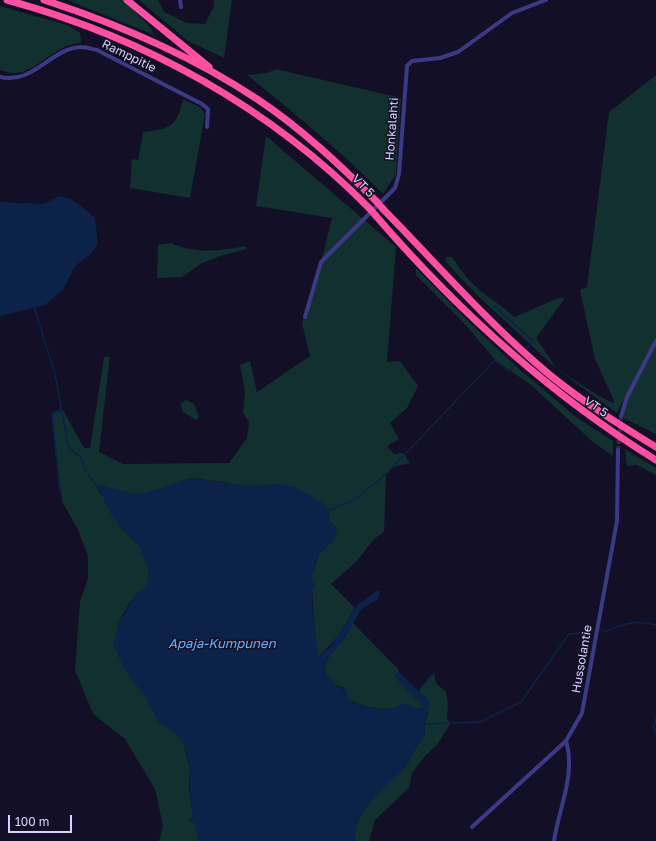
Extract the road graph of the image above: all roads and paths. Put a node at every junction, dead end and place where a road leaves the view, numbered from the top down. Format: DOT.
graph roads {
  1 [pos="6,0"];
  2 [pos="44,0"];
  3 [pos="127,0"];
  4 [pos="180,0"];
  5 [pos="546,0"];
  6 [pos="181,7"];
  7 [pos="0,77"];
  8 [pos="222,77"];
  9 [pos="207,127"];
  10 [pos="305,317"];
  11 [pos="656,341"];
  12 [pos="622,416"];
  13 [pos="656,447"];
  14 [pos="618,450"];
  15 [pos="656,460"];
  16 [pos="566,741"];
  17 [pos="472,827"];
  18 [pos="554,841"];
  1 -- 15 [label="highway, VT 5, bridge"];
  2 -- 8 [label="highway, VT 5"];
  3 -- 8 [label="highway"];
  4 -- 6 [label="street"];
  5 -- 10 [label="street, Honkalahti"];
  7 -- 9 [label="street, Ramppitie"];
  8 -- 13 [label="highway, VT 5, bridge"];
  11 -- 12 [label="street"];
  14 -- 16 [label="street, Hussolantie"];
  16 -- 17 [label="street, Hussolantie"];
  16 -- 18 [label="street"];
}
